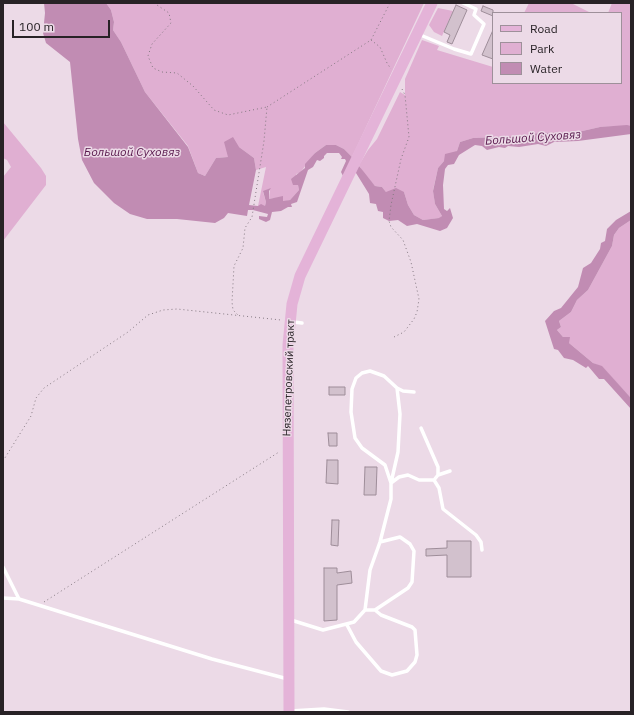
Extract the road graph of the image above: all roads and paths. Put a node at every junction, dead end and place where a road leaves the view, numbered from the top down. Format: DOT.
graph roads {
  1 [pos="154,3"];
  2 [pos="390,3"];
  3 [pos="432,3"];
  4 [pos="463,3"];
  5 [pos="418,33"];
  6 [pos="371,40"];
  7 [pos="397,76"];
  8 [pos="267,107"];
  9 [pos="238,314"];
  10 [pos="290,321"];
  11 [pos="302,323"];
  12 [pos="394,337"];
  13 [pos="397,388"];
  14 [pos="414,392"];
  15 [pos="421,428"];
  16 [pos="287,446"];
  17 [pos="3,461"];
  18 [pos="450,471"];
  19 [pos="438,475"];
  20 [pos="434,480"];
  21 [pos="391,483"];
  22 [pos="380,542"];
  23 [pos="482,550"];
  24 [pos="3,567"];
  25 [pos="3,598"];
  26 [pos="19,599"];
  27 [pos="38,605"];
  28 [pos="365,610"];
  29 [pos="375,610"];
  30 [pos="288,619"];
  31 [pos="347,625"];
  32 [pos="289,679"];
  33 [pos="289,711"];
  34 [pos="348,712"];
  1 -- 8 [label="path"];
  2 -- 6 [label="path"];
  3 -- 5 [label="main road, Нязепетровский тракт"];
  4 -- 5 [label="lane"];
  5 -- 7 [label="main road, Нязепетровский тракт"];
  6 -- 7 [label="path"];
  6 -- 8 [label="path"];
  7 -- 10 [label="main road, Нязепетровский тракт"];
  7 -- 12 [label="path"];
  8 -- 9 [label="path"];
  9 -- 10 [label="path"];
  9 -- 17 [label="path"];
  10 -- 11 [label="lane"];
  10 -- 16 [label="main road, Нязепетровский тракт"];
  13 -- 14 [label="lane"];
  13 -- 21 [label="lane"];
  13 -- 21 [label="lane"];
  15 -- 19 [label="lane"];
  16 -- 27 [label="path"];
  16 -- 30 [label="main road, Нязепетровский тракт"];
  18 -- 19 [label="lane"];
  19 -- 20 [label="lane"];
  20 -- 21 [label="lane"];
  20 -- 23 [label="lane"];
  21 -- 22 [label="lane"];
  22 -- 28 [label="lane"];
  22 -- 29 [label="lane"];
  24 -- 26 [label="lane"];
  25 -- 26 [label="lane"];
  26 -- 27 [label="lane"];
  27 -- 32 [label="lane"];
  28 -- 29 [label="lane"];
  28 -- 31 [label="lane"];
  29 -- 31 [label="lane"];
  30 -- 31 [label="lane"];
  30 -- 32 [label="main road, Нязепетровский тракт"];
  32 -- 33 [label="main road, Нязепетровский тракт"];
  33 -- 34 [label="lane"];
}
